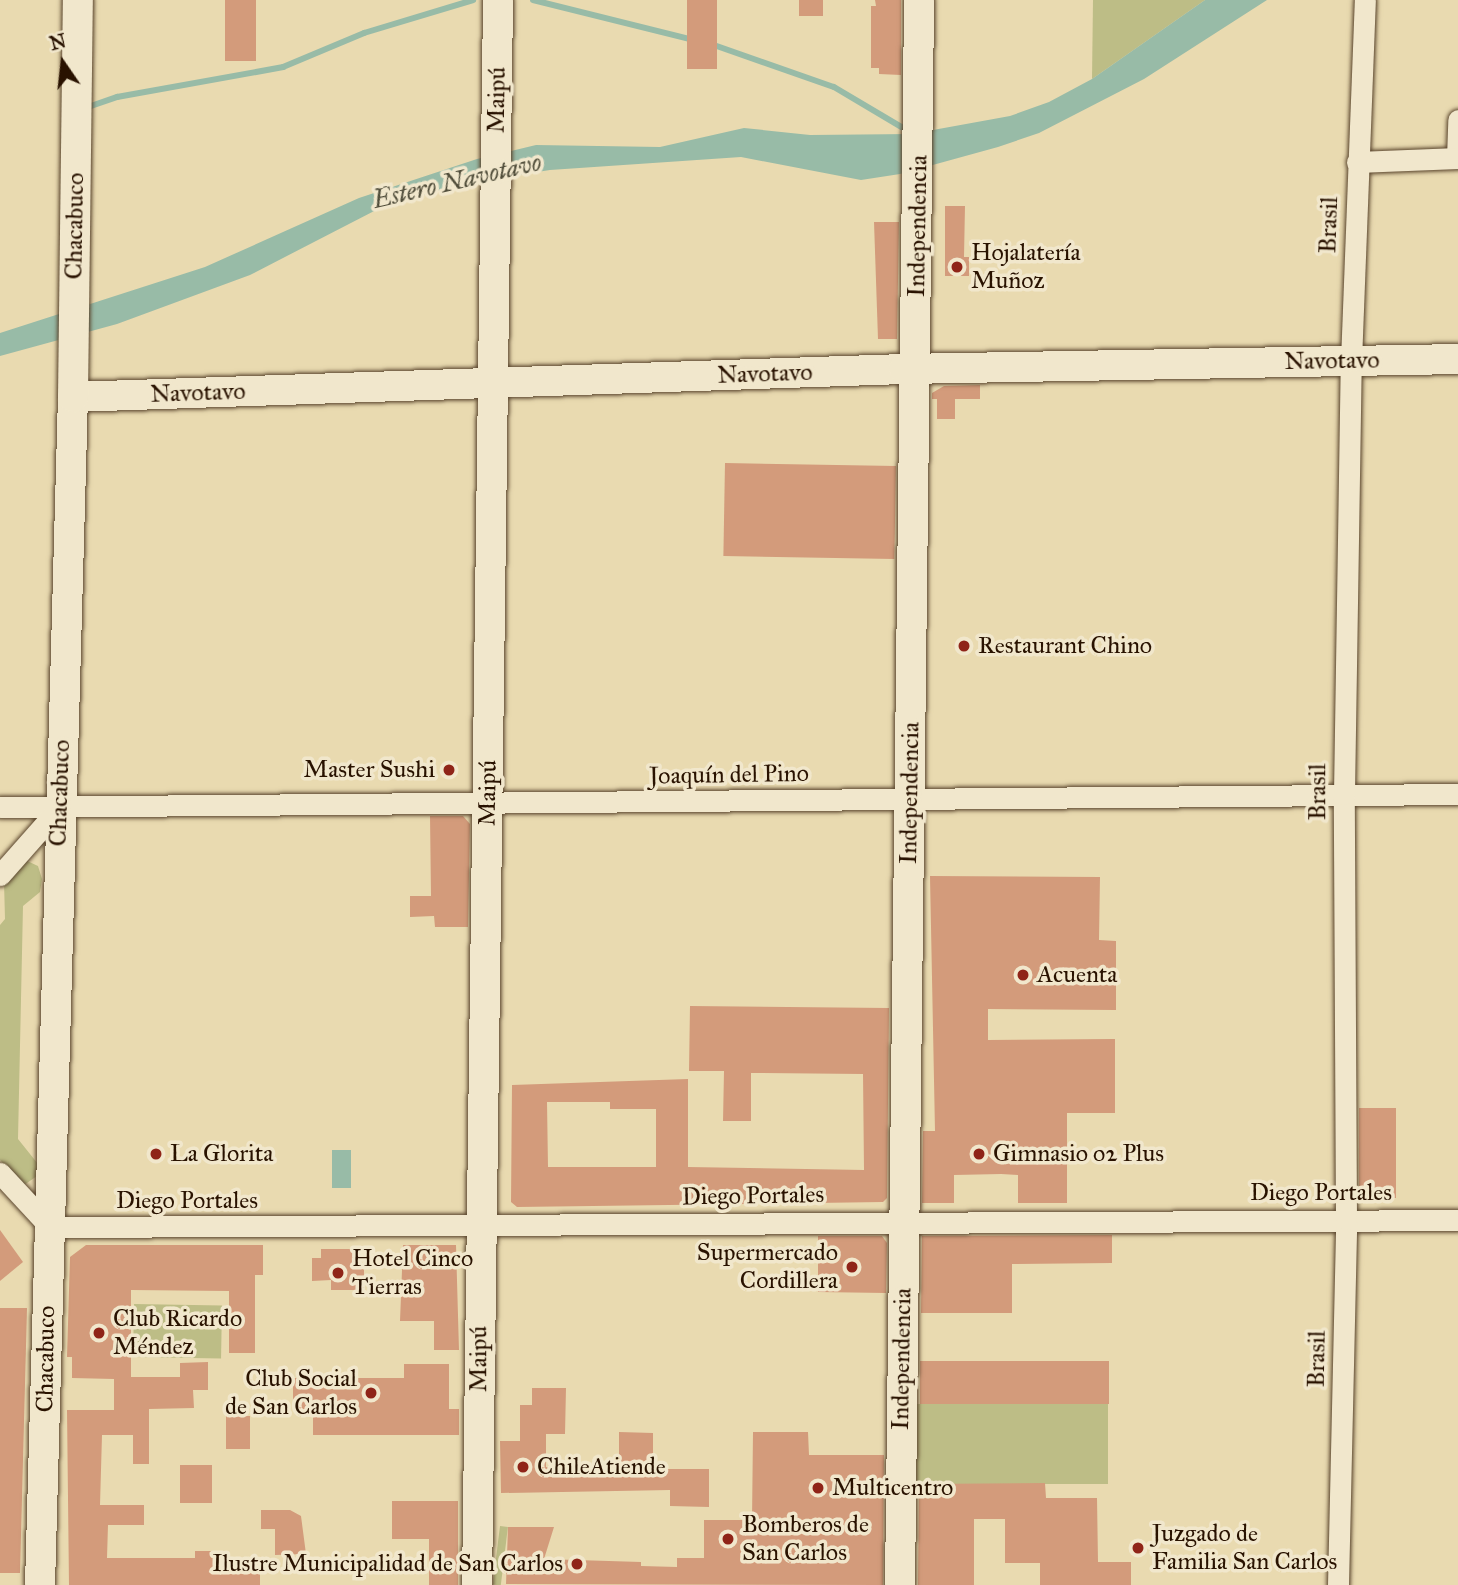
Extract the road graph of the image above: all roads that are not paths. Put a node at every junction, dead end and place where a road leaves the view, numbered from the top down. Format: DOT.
graph roads {
  1 [pos="78,0"];
  2 [pos="498,0"];
  3 [pos="919,0"];
  4 [pos="1365,0"];
  5 [pos="1458,120"];
  6 [pos="1457,158"];
  7 [pos="1357,162"];
  8 [pos="1458,359"];
  9 [pos="1351,361"];
  10 [pos="916,369"];
  11 [pos="494,383"];
  12 [pos="72,397"];
  13 [pos="1344,794"];
  14 [pos="1458,794"];
  15 [pos="910,799"];
  16 [pos="487,805"];
  17 [pos="0,807"];
  18 [pos="60,807"];
  19 [pos="0,875"];
  20 [pos="0,1173"];
  21 [pos="1346,1219"];
  22 [pos="1458,1220"];
  23 [pos="903,1221"];
  24 [pos="481,1226"];
  25 [pos="50,1227"];
  26 [pos="40,1585"];
  27 [pos="477,1585"];
  28 [pos="900,1585"];
  29 [pos="1338,1585"];
  1 -- 12 [label="street, Chacabuco"];
  2 -- 11 [label="street, Maipú"];
  3 -- 10 [label="street, Independencia"];
  4 -- 7 [label="street, Brasil"];
  5 -- 6 [label="street"];
  6 -- 7 [label="street"];
  7 -- 9 [label="street, Brasil"];
  8 -- 9 [label="street, Navotavo"];
  9 -- 10 [label="street, Navotavo"];
  9 -- 13 [label="street, Brasil"];
  10 -- 11 [label="street, Navotavo"];
  10 -- 15 [label="street, Independencia"];
  11 -- 12 [label="street, Navotavo"];
  11 -- 16 [label="street, Maipú"];
  12 -- 18 [label="street, Chacabuco"];
  13 -- 14 [label="street, Joaquín del Pino"];
  13 -- 15 [label="street, Joaquín del Pino"];
  13 -- 21 [label="street, Brasil"];
  15 -- 16 [label="street, Joaquín del Pino"];
  15 -- 23 [label="street, Independencia"];
  16 -- 18 [label="street, Joaquín del Pino"];
  16 -- 24 [label="street, Maipú"];
  17 -- 18 [label="street, Joaquín del Pino"];
  18 -- 19 [label="street"];
  18 -- 25 [label="street, Chacabuco"];
  20 -- 25 [label="street"];
  21 -- 22 [label="street, Diego Portales"];
  21 -- 23 [label="street, Diego Portales"];
  21 -- 29 [label="street, Brasil"];
  23 -- 24 [label="street, Diego Portales"];
  23 -- 28 [label="street, Independencia"];
  24 -- 25 [label="street, Diego Portales"];
  24 -- 27 [label="street, Maipú"];
  25 -- 26 [label="street, Chacabuco"];
}
